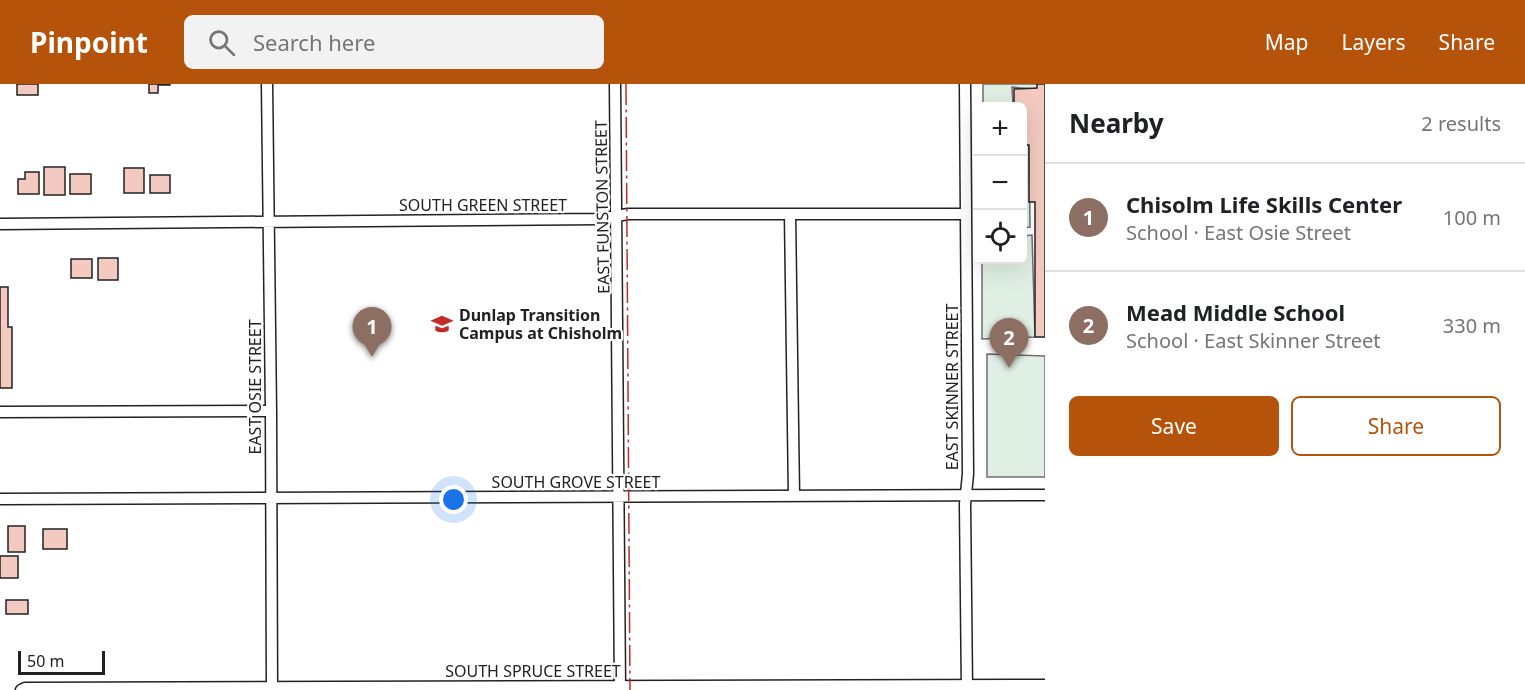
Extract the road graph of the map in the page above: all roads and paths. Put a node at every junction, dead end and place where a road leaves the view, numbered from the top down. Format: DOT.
graph roads {
  1 [pos="267,84"];
  2 [pos="615,84"];
  3 [pos="965,84"];
  4 [pos="790,213"];
  5 [pos="966,214"];
  6 [pos="617,217"];
  7 [pos="268,221"];
  8 [pos="0,224"];
  9 [pos="271,411"];
  10 [pos="0,412"];
  11 [pos="966,495"];
  12 [pos="1045,495"];
  13 [pos="794,496"];
  14 [pos="619,497"];
  15 [pos="271,498"];
  16 [pos="0,499"];
  17 [pos="1045,685"];
  18 [pos="272,688"];
  19 [pos="620,688"];
  20 [pos="967,688"];
  21 [pos="21,690"];
  1 -- 7 [label="street, EAST OSIE STREET"];
  2 -- 6 [label="street, EAST FUNSTON STREET"];
  3 -- 5 [label="street, EAST SKINNER STREET"];
  4 -- 5 [label="street, SOUTH GREEN STREET"];
  4 -- 6 [label="street, SOUTH GREEN STREET"];
  4 -- 13 [label="street"];
  5 -- 11 [label="street, EAST SKINNER STREET"];
  6 -- 7 [label="street, SOUTH GREEN STREET"];
  6 -- 14 [label="street, EAST FUNSTON STREET"];
  7 -- 8 [label="street, SOUTH GREEN STREET"];
  7 -- 9 [label="street, EAST OSIE STREET"];
  9 -- 10 [label="street"];
  9 -- 15 [label="street, EAST OSIE STREET"];
  11 -- 12 [label="street, SOUTH GROVE STREET"];
  11 -- 13 [label="street, SOUTH GROVE STREET"];
  11 -- 20 [label="street, EAST SKINNER STREET"];
  13 -- 14 [label="street, SOUTH GROVE STREET"];
  14 -- 15 [label="street, SOUTH GROVE STREET"];
  14 -- 19 [label="street, EAST FUNSTON STREET"];
  15 -- 16 [label="street, SOUTH GROVE STREET"];
  15 -- 18 [label="street, EAST OSIE STREET"];
  17 -- 20 [label="street, SOUTH SPRUCE STREET"];
  18 -- 19 [label="street, SOUTH SPRUCE STREET"];
  18 -- 21 [label="street, SOUTH SPRUCE STREET"];
  19 -- 20 [label="street, SOUTH SPRUCE STREET"];
}
